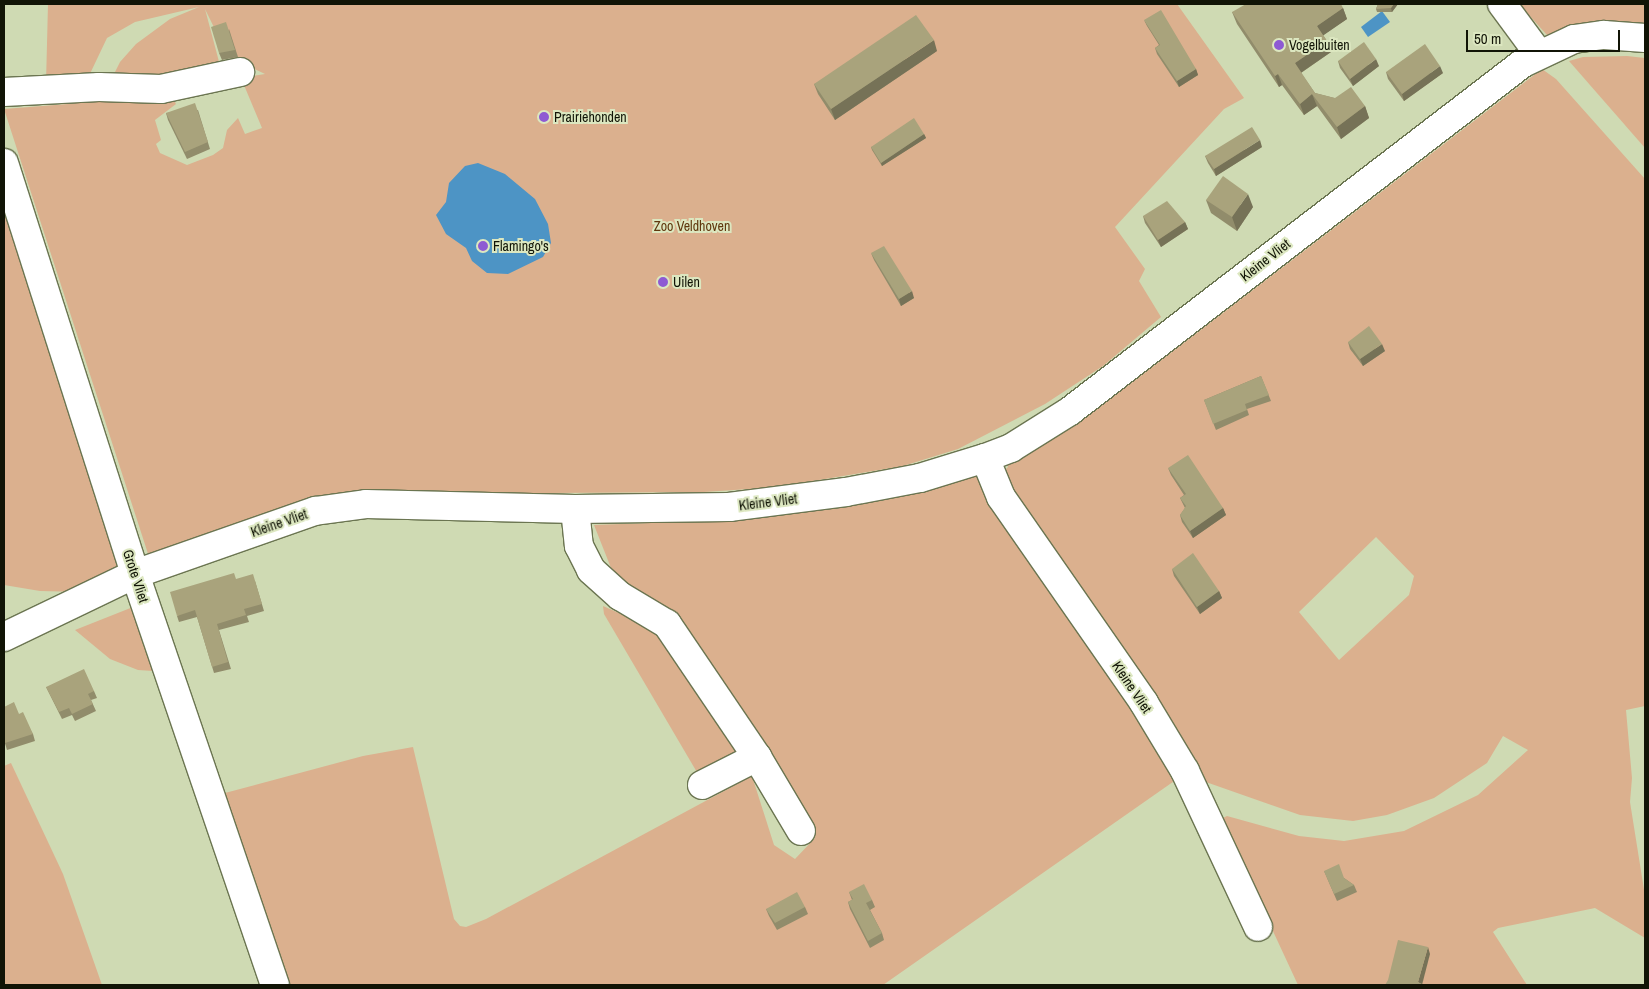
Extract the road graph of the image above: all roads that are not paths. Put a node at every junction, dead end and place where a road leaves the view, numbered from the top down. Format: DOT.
graph roads {
  1 [pos="1502,4"];
  2 [pos="1645,38"];
  3 [pos="1539,54"];
  4 [pos="240,72"];
  5 [pos="4,92"];
  6 [pos="4,163"];
  7 [pos="985,458"];
  8 [pos="576,509"];
  9 [pos="135,574"];
  10 [pos="4,637"];
  11 [pos="757,757"];
  12 [pos="702,785"];
  13 [pos="800,831"];
  14 [pos="1258,927"];
  15 [pos="275,985"];
  1 -- 3 [label="street"];
  2 -- 3 [label="street, Kleine Vliet"];
  3 -- 7 [label="street, Kleine Vliet"];
  4 -- 5 [label="street"];
  6 -- 9 [label="street, Grote Vliet"];
  7 -- 8 [label="street, Kleine Vliet"];
  7 -- 14 [label="street, Kleine Vliet"];
  8 -- 9 [label="street, Kleine Vliet"];
  8 -- 11 [label="street"];
  9 -- 10 [label="street, Kleine Vliet"];
  9 -- 15 [label="street, Grote Vliet"];
  11 -- 12 [label="street"];
  11 -- 13 [label="street"];
}
